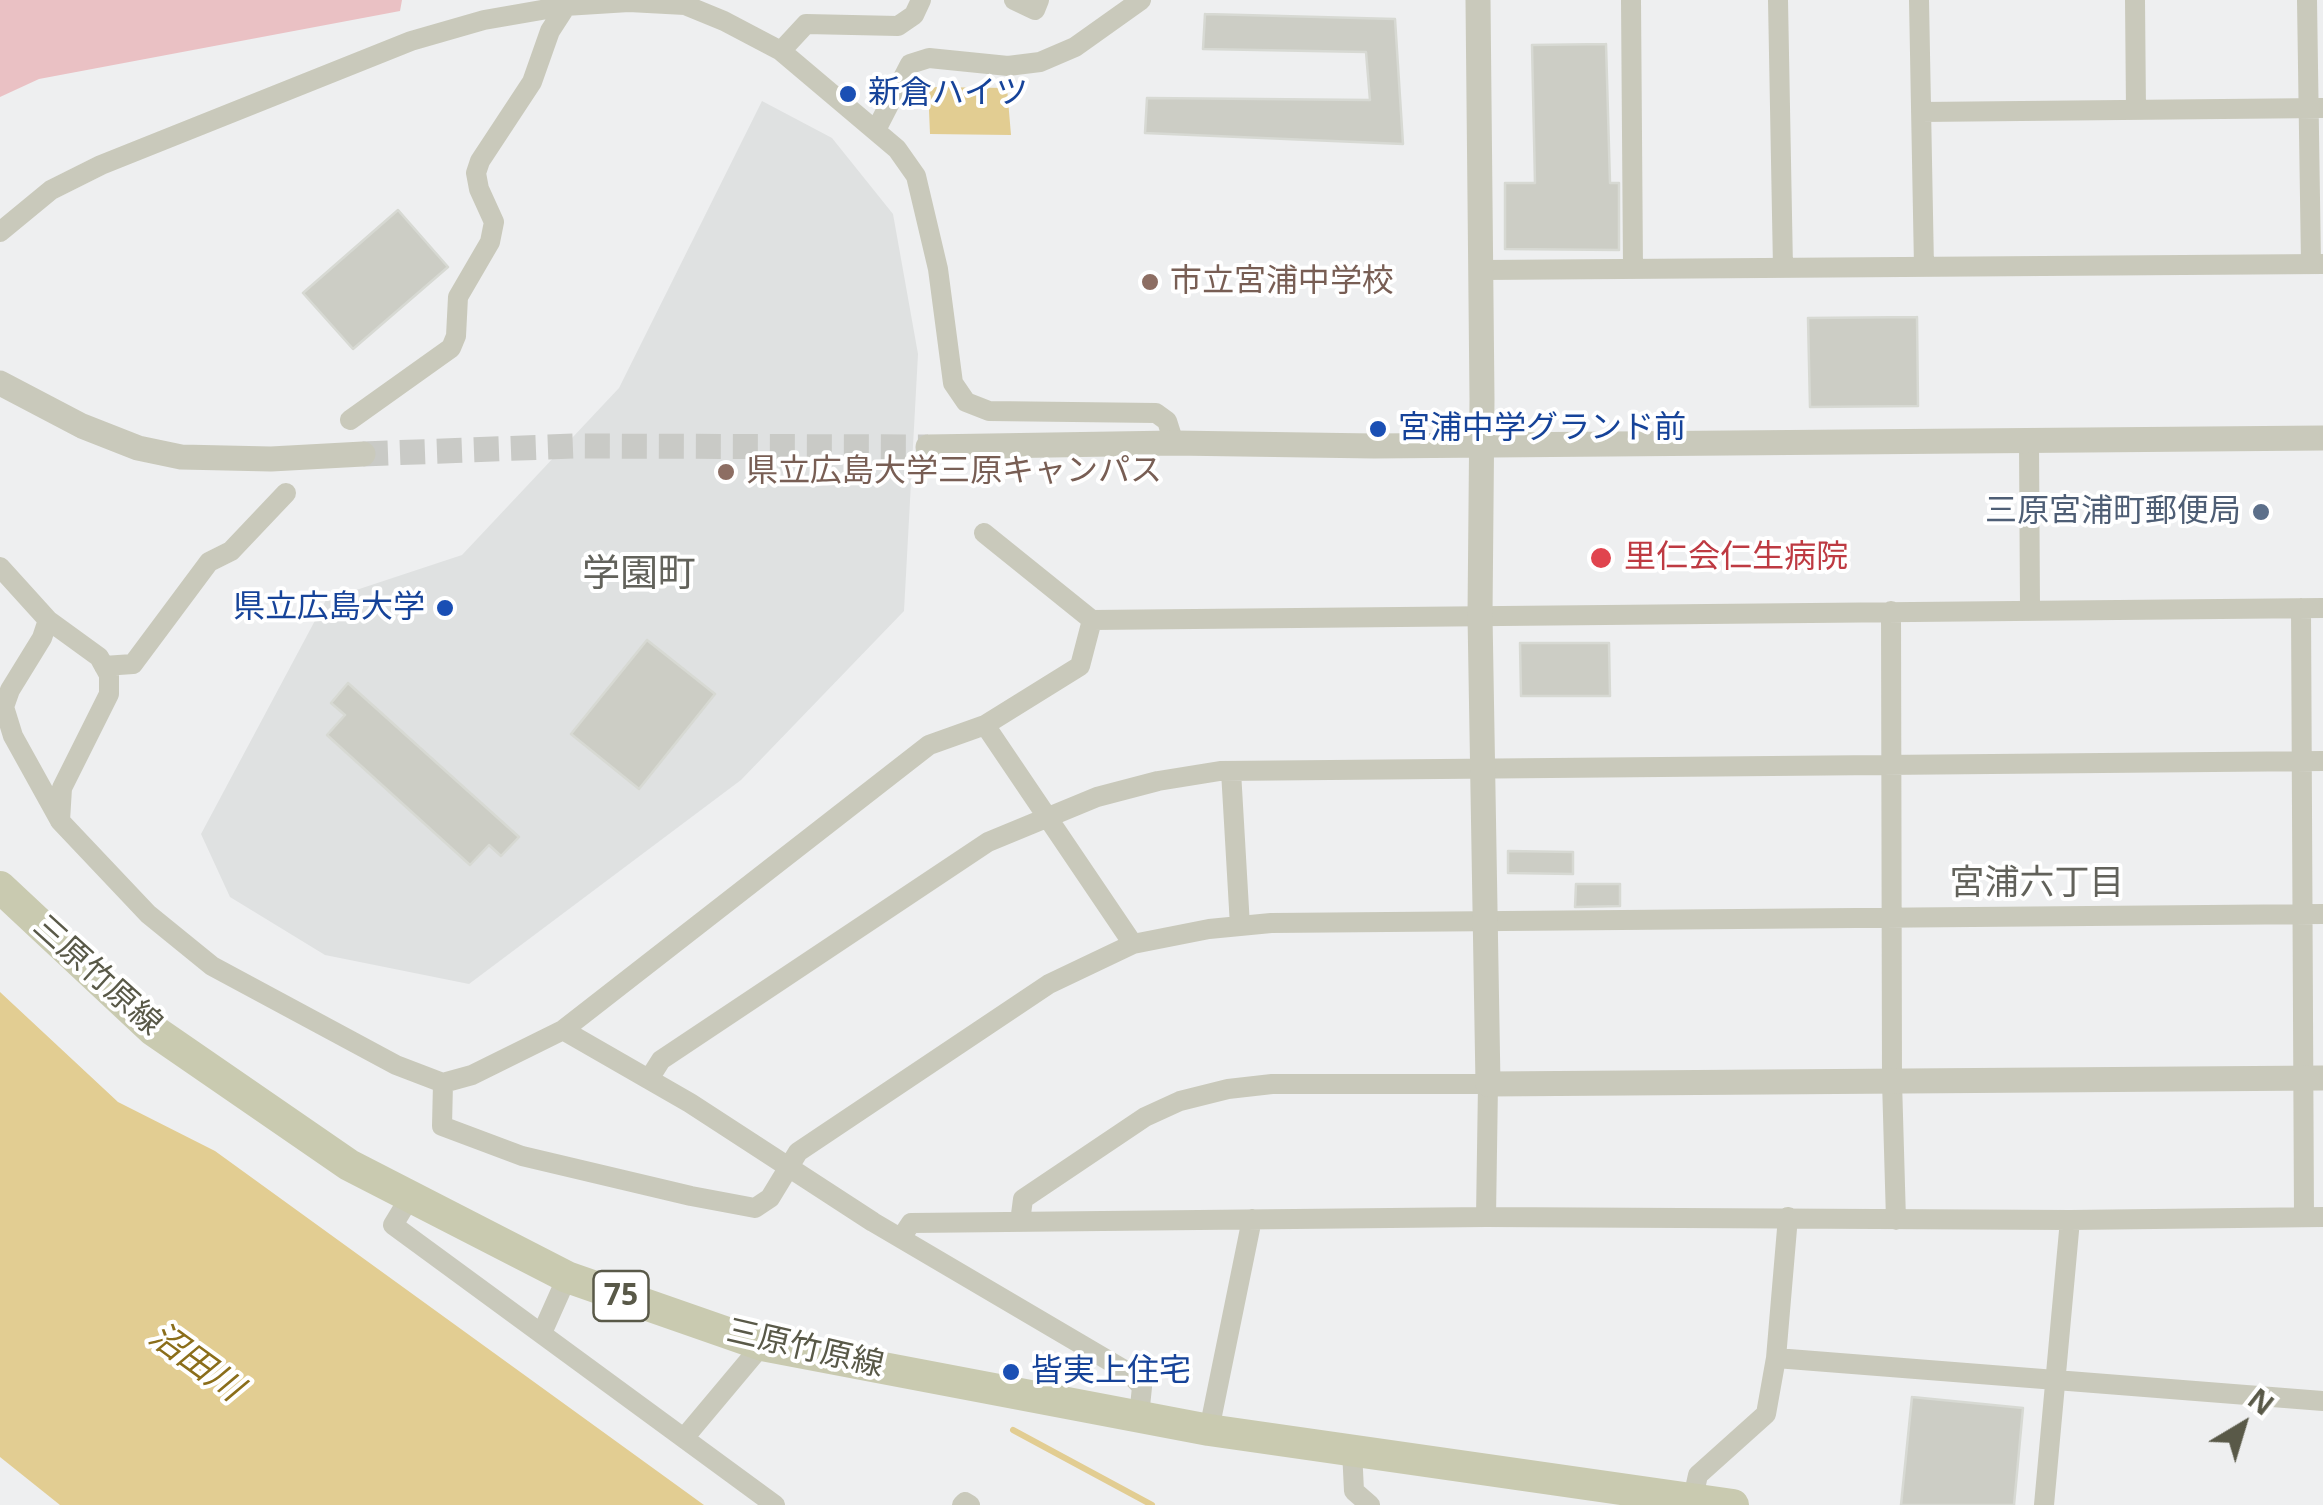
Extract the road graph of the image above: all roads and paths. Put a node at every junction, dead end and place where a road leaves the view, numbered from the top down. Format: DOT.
graph roads {
  1 [pos="921,0"];
  2 [pos="1014,0"];
  3 [pos="1039,0"];
  4 [pos="1141,0"];
  5 [pos="1478,0"];
  6 [pos="1631,0"];
  7 [pos="1778,0"];
  8 [pos="1919,0"];
  9 [pos="2135,0"];
  10 [pos="2307,0"];
  11 [pos="568,3"];
  12 [pos="781,51"];
  13 [pos="2315,108"];
  14 [pos="2136,110"];
  15 [pos="1922,112"];
  16 [pos="876,130"];
  17 [pos="0,232"];
  18 [pos="2317,264"];
  19 [pos="1924,267"];
  20 [pos="1633,268"];
  21 [pos="1782,268"];
  22 [pos="1482,270"];
  23 [pos="0,383"];
  24 [pos="350,420"];
  25 [pos="2323,438"];
  26 [pos="1174,442"];
  27 [pos="2029,442"];
  28 [pos="1480,444"];
  29 [pos="928,448"];
  30 [pos="364,454"];
  31 [pos="286,492"];
  32 [pos="984,533"];
  33 [pos="0,567"];
  34 [pos="2301,608"];
  35 [pos="2323,608"];
  36 [pos="2030,610"];
  37 [pos="1891,611"];
  38 [pos="1480,615"];
  39 [pos="48,620"];
  40 [pos="1092,620"];
  41 [pos="104,666"];
  42 [pos="985,725"];
  43 [pos="2313,761"];
  44 [pos="1893,764"];
  45 [pos="1482,768"];
  46 [pos="1231,770"];
  47 [pos="1046,816"];
  48 [pos="60,821"];
  49 [pos="0,888"];
  50 [pos="2312,914"];
  51 [pos="1891,918"];
  52 [pos="1484,922"];
  53 [pos="1240,926"];
  54 [pos="1133,944"];
  55 [pos="563,1030"];
  56 [pos="2314,1078"];
  57 [pos="649,1079"];
  58 [pos="1892,1080"];
  59 [pos="443,1083"];
  60 [pos="1488,1084"];
  61 [pos="788,1168"];
  62 [pos="410,1198"];
  63 [pos="1486,1217"];
  64 [pos="1788,1217"];
  65 [pos="2313,1217"];
  66 [pos="1252,1219"];
  67 [pos="1896,1220"];
  68 [pos="2070,1220"];
  69 [pos="1020,1222"];
  70 [pos="901,1238"];
  71 [pos="567,1277"];
  72 [pos="542,1332"];
  73 [pos="762,1345"];
  74 [pos="1776,1358"];
  75 [pos="2056,1380"];
  76 [pos="2323,1401"];
  77 [pos="1139,1416"];
  78 [pos="1210,1430"];
  79 [pos="684,1438"];
  80 [pos="1352,1450"];
  81 [pos="1634,1498"];
  82 [pos="1693,1498"];
  83 [pos="1366,1504"];
  84 [pos="775,1505"];
  85 [pos="962,1505"];
  86 [pos="970,1505"];
  87 [pos="1733,1505"];
  88 [pos="2044,1505"];
  1 -- 12 [label="street"];
  2 -- 3 [label="street"];
  4 -- 16 [label="street"];
  5 -- 22 [label="street"];
  6 -- 20 [label="street"];
  7 -- 21 [label="street"];
  8 -- 15 [label="street"];
  9 -- 14 [label="street"];
  10 -- 13 [label="street"];
  11 -- 12 [label="street"];
  11 -- 17 [label="street"];
  11 -- 24 [label="street"];
  12 -- 16 [label="street"];
  13 -- 14 [label="street"];
  13 -- 18 [label="street"];
  14 -- 15 [label="street"];
  15 -- 19 [label="street"];
  16 -- 26 [label="street"];
  18 -- 19 [label="street"];
  19 -- 21 [label="street"];
  20 -- 21 [label="street"];
  20 -- 22 [label="street"];
  22 -- 28 [label="street"];
  23 -- 30 [label="street"];
  25 -- 27 [label="street"];
  26 -- 28 [label="street"];
  26 -- 29 [label="street"];
  27 -- 28 [label="street"];
  27 -- 36 [label="street"];
  28 -- 38 [label="street"];
  31 -- 41 [label="street"];
  32 -- 40 [label="street"];
  33 -- 39 [label="street"];
  34 -- 35 [label="street"];
  34 -- 36 [label="street"];
  34 -- 43 [label="street"];
  36 -- 37 [label="street"];
  37 -- 38 [label="street"];
  37 -- 44 [label="street"];
  38 -- 40 [label="street"];
  38 -- 45 [label="street"];
  39 -- 41 [label="street"];
  39 -- 48 [label="street"];
  40 -- 42 [label="street"];
  41 -- 48 [label="street"];
  42 -- 47 [label="street"];
  42 -- 55 [label="street"];
  43 -- 44 [label="street"];
  43 -- 50 [label="street"];
  44 -- 45 [label="street"];
  44 -- 51 [label="street"];
  45 -- 46 [label="street"];
  45 -- 52 [label="street"];
  46 -- 47 [label="street"];
  46 -- 53 [label="street"];
  47 -- 54 [label="street"];
  47 -- 57 [label="street"];
  48 -- 59 [label="street"];
  49 -- 62 [label="main road, 三原竹原線 / 75"];
  50 -- 51 [label="street"];
  50 -- 56 [label="street"];
  51 -- 52 [label="street"];
  51 -- 58 [label="street"];
  52 -- 53 [label="street"];
  52 -- 60 [label="street"];
  53 -- 54 [label="street"];
  54 -- 61 [label="street"];
  55 -- 57 [label="street"];
  55 -- 59 [label="street"];
  56 -- 58 [label="street"];
  56 -- 65 [label="street"];
  57 -- 61 [label="street"];
  58 -- 60 [label="street"];
  58 -- 67 [label="street"];
  59 -- 61 [label="street"];
  60 -- 63 [label="street"];
  60 -- 69 [label="street"];
  61 -- 70 [label="street"];
  62 -- 71 [label="main road, 三原竹原線 / 75"];
  62 -- 72 [label="street"];
  63 -- 64 [label="street"];
  63 -- 66 [label="street"];
  64 -- 67 [label="street"];
  64 -- 74 [label="street"];
  65 -- 68 [label="street"];
  66 -- 69 [label="street"];
  66 -- 78 [label="street"];
  67 -- 68 [label="street"];
  68 -- 75 [label="street"];
  69 -- 70 [label="street"];
  70 -- 77 [label="street"];
  71 -- 72 [label="street"];
  71 -- 73 [label="main road, 三原竹原線 / 75"];
  72 -- 79 [label="street"];
  73 -- 77 [label="main road, 三原竹原線 / 75"];
  73 -- 79 [label="street"];
  74 -- 75 [label="street"];
  74 -- 82 [label="street"];
  75 -- 76 [label="street"];
  75 -- 88 [label="street"];
  77 -- 78 [label="main road, 三原竹原線 / 75"];
  78 -- 80 [label="main road, 三原竹原線 / 75"];
  79 -- 84 [label="street"];
  80 -- 81 [label="main road, 三原竹原線 / 75"];
  80 -- 83 [label="street"];
  81 -- 82 [label="main road, 三原竹原線 / 75"];
  82 -- 87 [label="main road, 三原竹原線 / 75"];
  85 -- 86 [label="street"];
}
